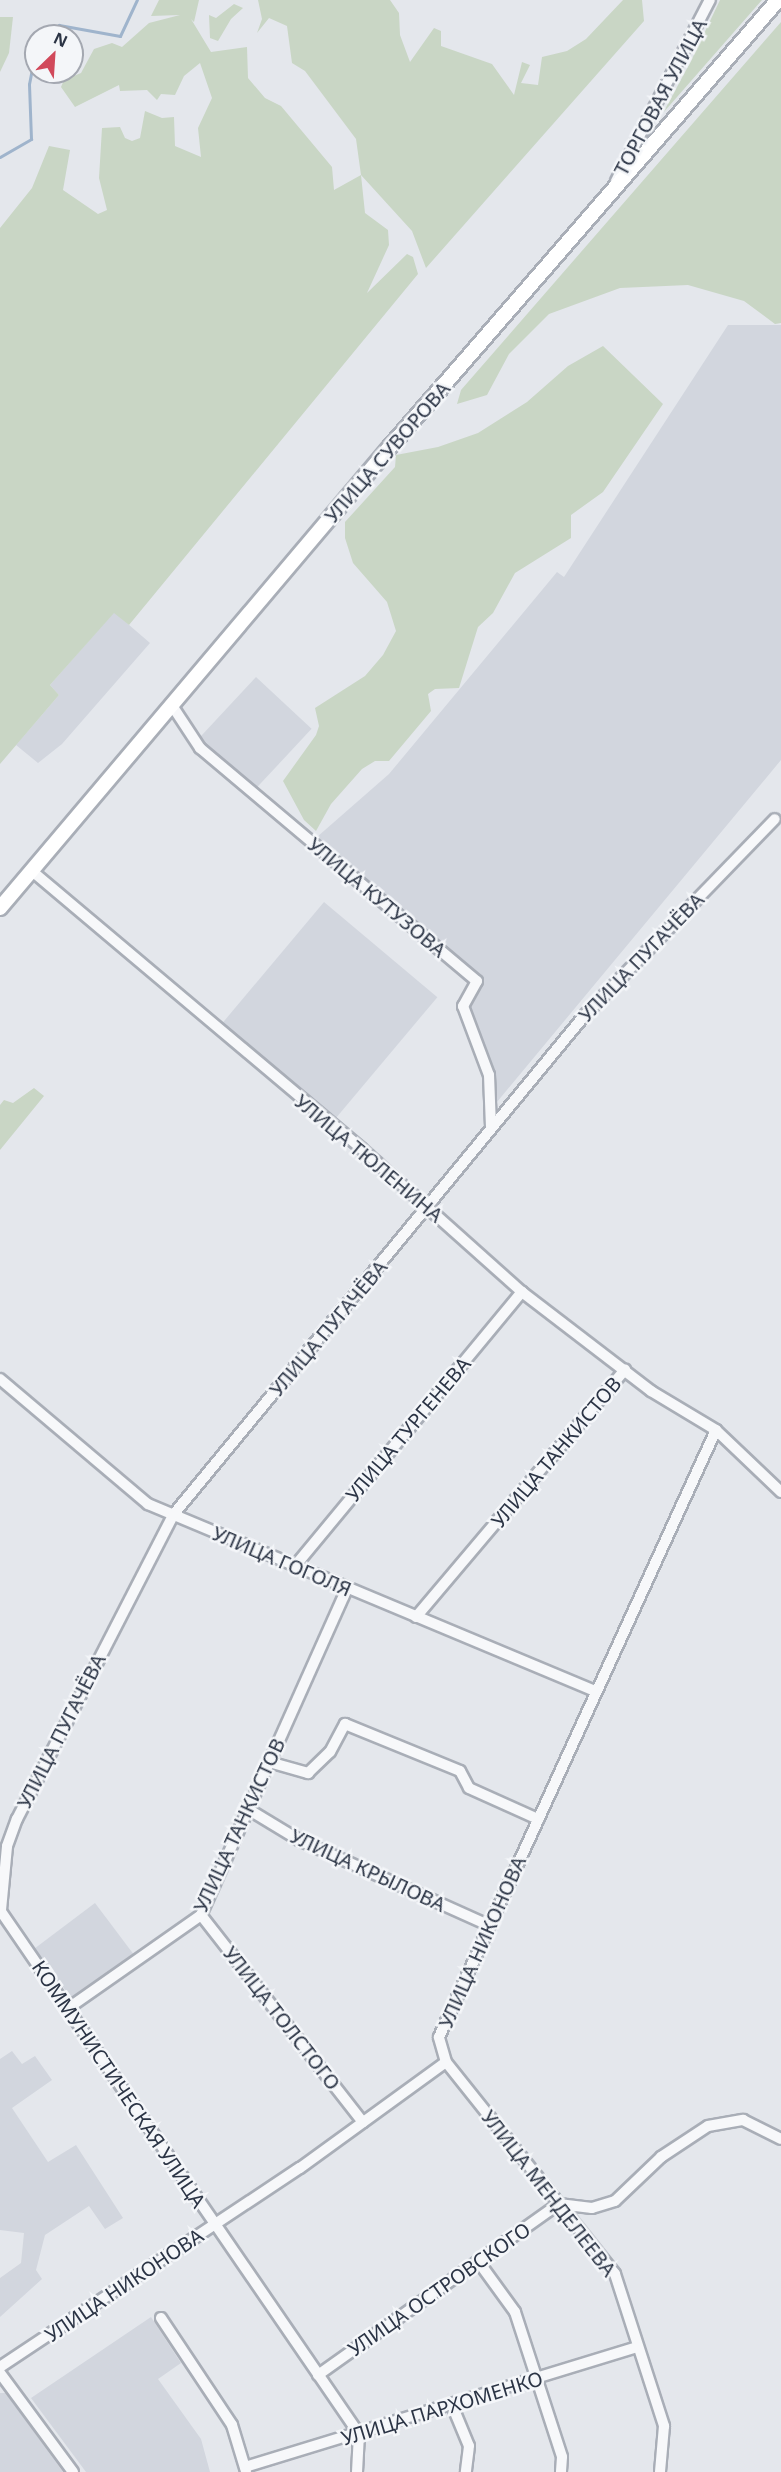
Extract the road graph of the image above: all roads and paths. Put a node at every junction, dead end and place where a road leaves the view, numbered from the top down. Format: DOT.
graph roads {
  1 [pos="710,0"];
  2 [pos="778,0"];
  3 [pos="609,194"];
  4 [pos="171,704"];
  5 [pos="775,819"];
  6 [pos="32,872"];
  7 [pos="0,908"];
  8 [pos="491,1126"];
  9 [pos="428,1206"];
  10 [pos="522,1292"];
  11 [pos="626,1370"];
  12 [pos="0,1379"];
  13 [pos="716,1430"];
  14 [pos="781,1492"];
  15 [pos="173,1515"];
  16 [pos="295,1566"];
  17 [pos="347,1588"];
  18 [pos="416,1617"];
  19 [pos="596,1690"];
  20 [pos="269,1762"];
  21 [pos="248,1809"];
  22 [pos="538,1819"];
  23 [pos="1,1910"];
  24 [pos="201,1915"];
  25 [pos="490,1926"];
  26 [pos="67,2009"];
  27 [pos="446,2062"];
  28 [pos="363,2122"];
  29 [pos="781,2139"];
  30 [pos="559,2204"];
  31 [pos="214,2224"];
  32 [pos="478,2261"];
  33 [pos="161,2318"];
  34 [pos="639,2348"];
  35 [pos="0,2367"];
  36 [pos="0,2373"];
  37 [pos="318,2375"];
  38 [pos="537,2379"];
  39 [pos="452,2405"];
  40 [pos="359,2434"];
  41 [pos="245,2469"];
  42 [pos="73,2472"];
  43 [pos="357,2472"];
  44 [pos="466,2472"];
  45 [pos="561,2472"];
  46 [pos="660,2472"];
  1 -- 3 [label="street, ТОРГОВАЯ УЛИЦА"];
  2 -- 3 [label="main road, УЛИЦА СУВОРОВА"];
  3 -- 4 [label="main road, УЛИЦА СУВОРОВА"];
  4 -- 6 [label="main road, УЛИЦА СУВОРОВА"];
  4 -- 8 [label="street, УЛИЦА КУТУЗОВА"];
  5 -- 8 [label="street, УЛИЦА ПУГАЧЁВА"];
  6 -- 7 [label="main road, УЛИЦА СУВОРОВА"];
  6 -- 9 [label="street, УЛИЦА ТЮЛЕНИНА"];
  8 -- 9 [label="street, УЛИЦА ПУГАЧЁВА"];
  9 -- 10 [label="street, УЛИЦА ТЮЛЕНИНА"];
  9 -- 15 [label="street, УЛИЦА ПУГАЧЁВА"];
  10 -- 11 [label="street, УЛИЦА ТЮЛЕНИНА"];
  10 -- 16 [label="street, УЛИЦА ТУРГЕНЕВА"];
  11 -- 13 [label="street, УЛИЦА ТЮЛЕНИНА"];
  11 -- 18 [label="street, УЛИЦА ТАНКИСТОВ"];
  12 -- 15 [label="street, УЛИЦА ГОГОЛЯ"];
  13 -- 14 [label="street, УЛИЦА ТЮЛЕНИНА"];
  13 -- 19 [label="street, УЛИЦА НИКОНОВА"];
  15 -- 16 [label="street, УЛИЦА ГОГОЛЯ"];
  15 -- 23 [label="street, УЛИЦА ПУГАЧЁВА"];
  16 -- 17 [label="street, УЛИЦА ГОГОЛЯ"];
  17 -- 18 [label="street, УЛИЦА ГОГОЛЯ"];
  17 -- 20 [label="street, УЛИЦА ТАНКИСТОВ"];
  18 -- 19 [label="street, УЛИЦА ГОГОЛЯ"];
  19 -- 22 [label="street, УЛИЦА НИКОНОВА"];
  20 -- 21 [label="street, УЛИЦА ТАНКИСТОВ"];
  20 -- 22 [label="street"];
  21 -- 24 [label="street, УЛИЦА ТАНКИСТОВ"];
  21 -- 25 [label="street, УЛИЦА КРЫЛОВА"];
  22 -- 25 [label="street, УЛИЦА НИКОНОВА"];
  23 -- 26 [label="street, КОММУНИСТИЧЕСКАЯ УЛИЦА"];
  24 -- 26 [label="street, УЛИЦА ТАНКИСТОВ"];
  24 -- 28 [label="street, УЛИЦА ТОЛСТОГО"];
  25 -- 27 [label="street, УЛИЦА НИКОНОВА"];
  26 -- 31 [label="street, КОММУНИСТИЧЕСКАЯ УЛИЦА"];
  27 -- 28 [label="street, УЛИЦА НИКОНОВА"];
  27 -- 30 [label="street, УЛИЦА МЕНДЕЛЕЕВА"];
  28 -- 31 [label="street, УЛИЦА НИКОНОВА"];
  29 -- 30 [label="street"];
  30 -- 32 [label="street, УЛИЦА ОСТРОВСКОГО"];
  30 -- 34 [label="street, УЛИЦА МЕНДЕЛЕЕВА"];
  31 -- 35 [label="street, УЛИЦА НИКОНОВА"];
  31 -- 37 [label="street, КОММУНИСТИЧЕСКАЯ УЛИЦА"];
  32 -- 37 [label="street, УЛИЦА ОСТРОВСКОГО"];
  32 -- 38 [label="street"];
  33 -- 41 [label="street"];
  34 -- 38 [label="street, УЛИЦА ПАРХОМЕНКО"];
  34 -- 46 [label="street, УЛИЦА МЕНДЕЛЕЕВА"];
  36 -- 42 [label="street"];
  37 -- 40 [label="street, КОММУНИСТИЧЕСКАЯ УЛИЦА"];
  38 -- 39 [label="street, УЛИЦА ПАРХОМЕНКО"];
  38 -- 45 [label="street"];
  39 -- 40 [label="street, УЛИЦА ПАРХОМЕНКО"];
  39 -- 44 [label="street"];
  40 -- 41 [label="street, УЛИЦА ПАРХОМЕНКО"];
  40 -- 43 [label="street"];
}
